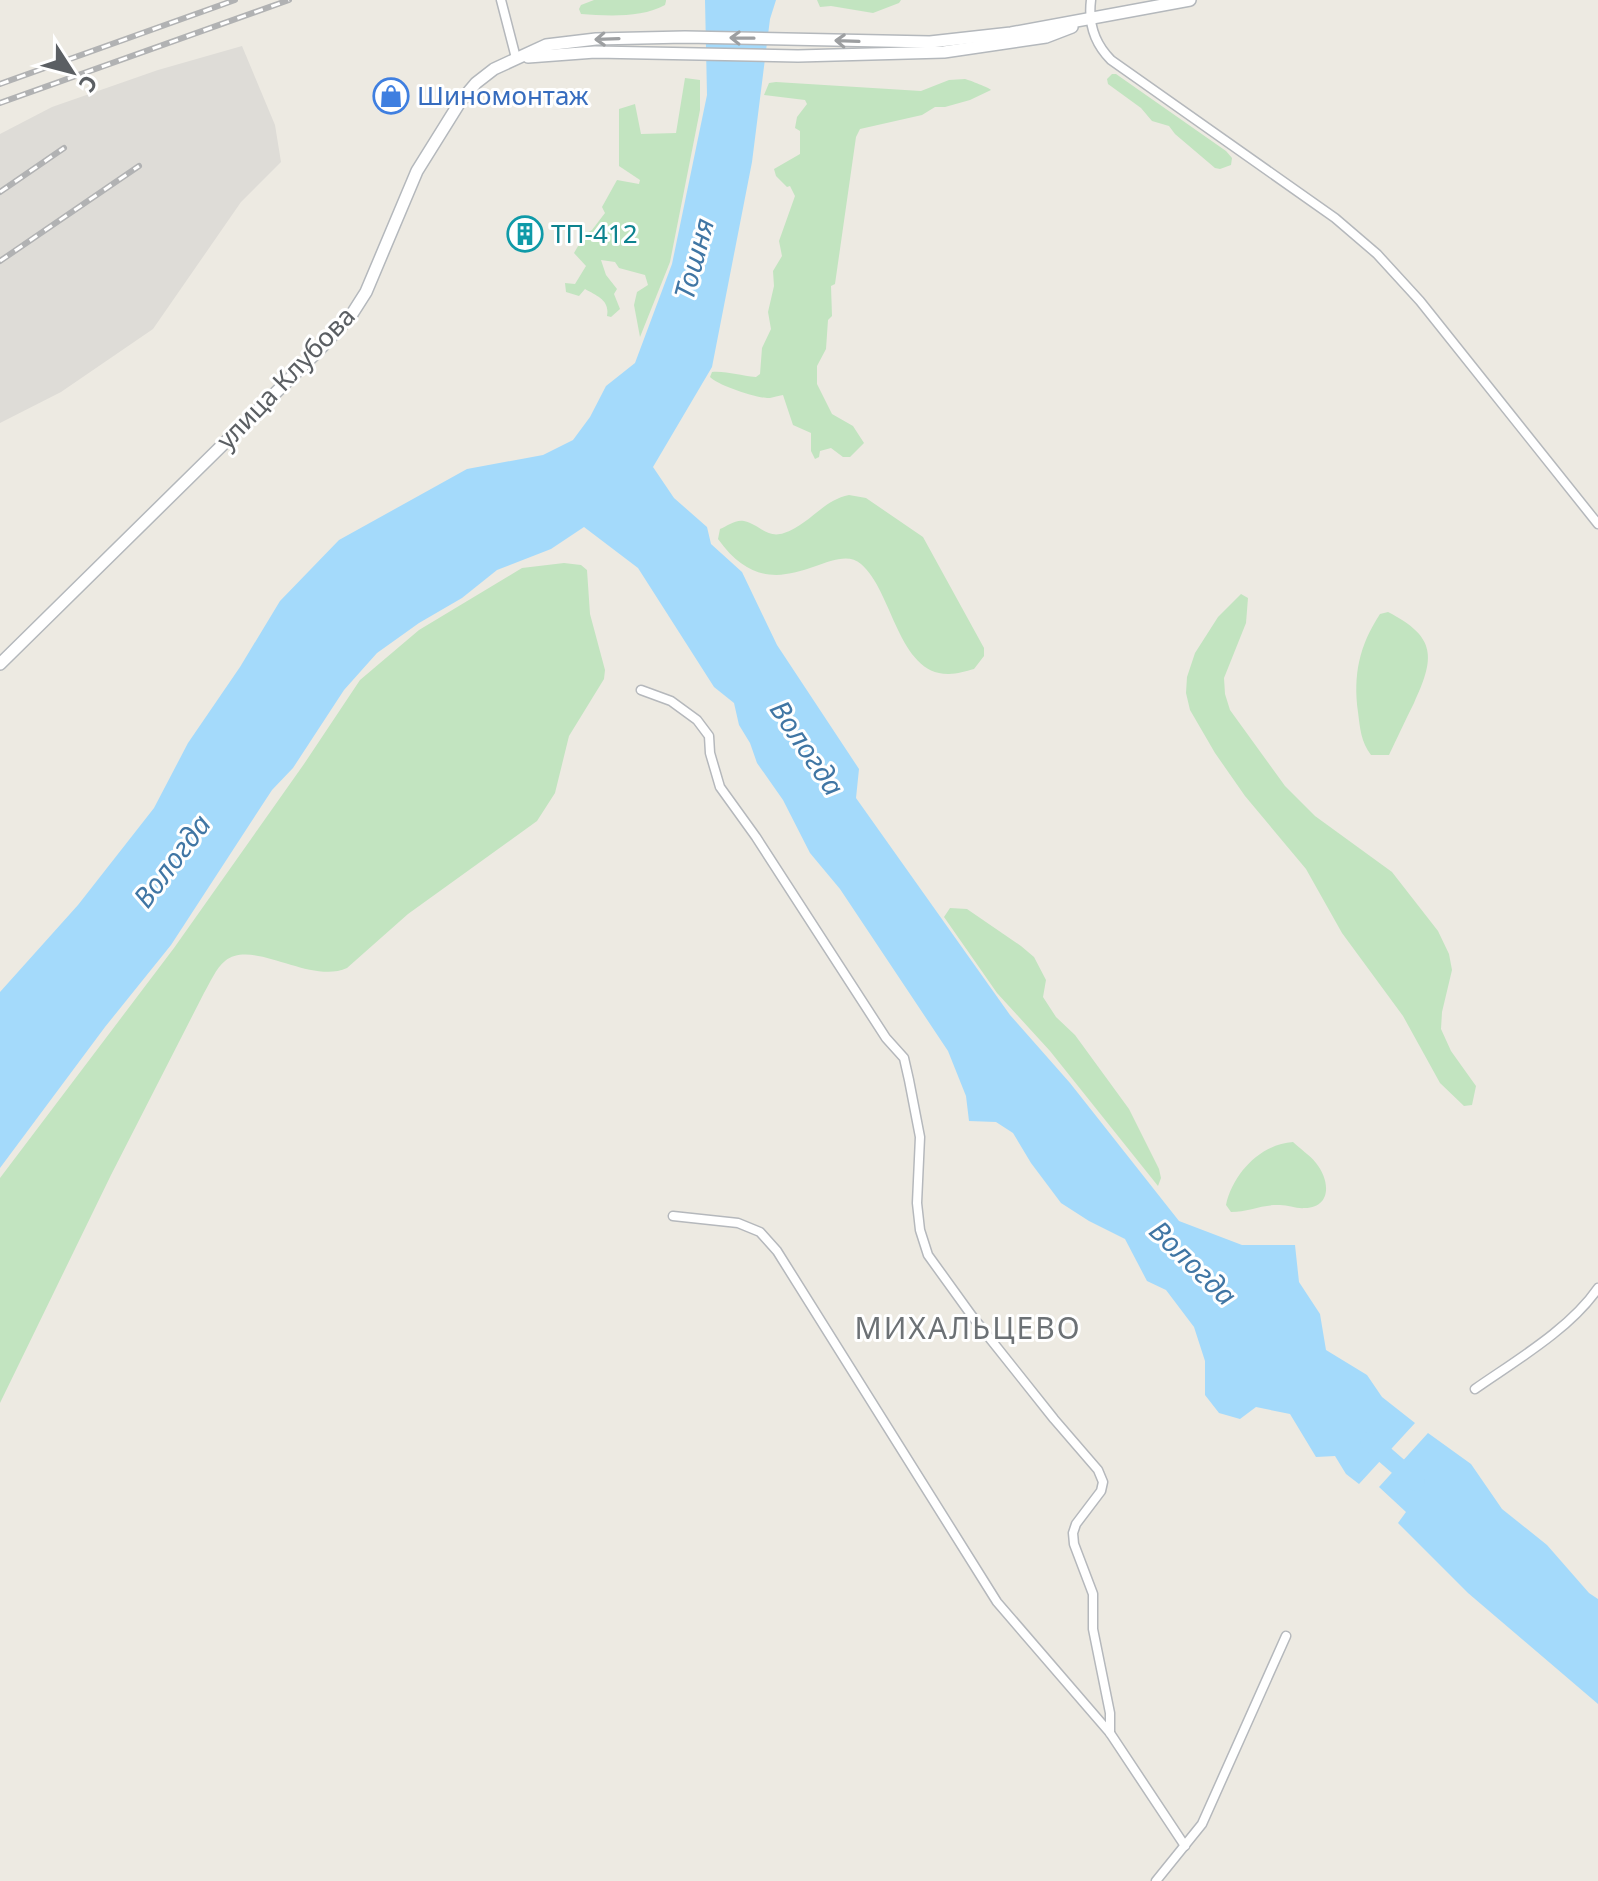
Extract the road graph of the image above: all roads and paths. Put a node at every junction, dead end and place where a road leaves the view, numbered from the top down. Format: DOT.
graph roads {
  1 [pos="501,0"];
  2 [pos="1091,0"];
  3 [pos="1190,0"];
  4 [pos="1091,20"];
  5 [pos="516,58"];
  6 [pos="1598,524"];
  7 [pos="0,664"];
  8 [pos="641,690"];
  9 [pos="673,1216"];
  10 [pos="1598,1288"];
  11 [pos="1475,1389"];
  12 [pos="1286,1636"];
  13 [pos="1110,1733"];
  14 [pos="1185,1846"];
  15 [pos="1156,1881"];
  1 -- 5 [label="street"];
  2 -- 4 [label="street"];
  3 -- 4 [label="main road"];
  4 -- 5 [label="main road"];
  4 -- 5 [label="main road, улица Клубова, one-way"];
  4 -- 6 [label="street"];
  5 -- 7 [label="main road, улица Клубова"];
  8 -- 13 [label="street"];
  9 -- 13 [label="street"];
  10 -- 11 [label="street"];
  12 -- 14 [label="street"];
  13 -- 14 [label="street"];
  14 -- 15 [label="street"];
}
